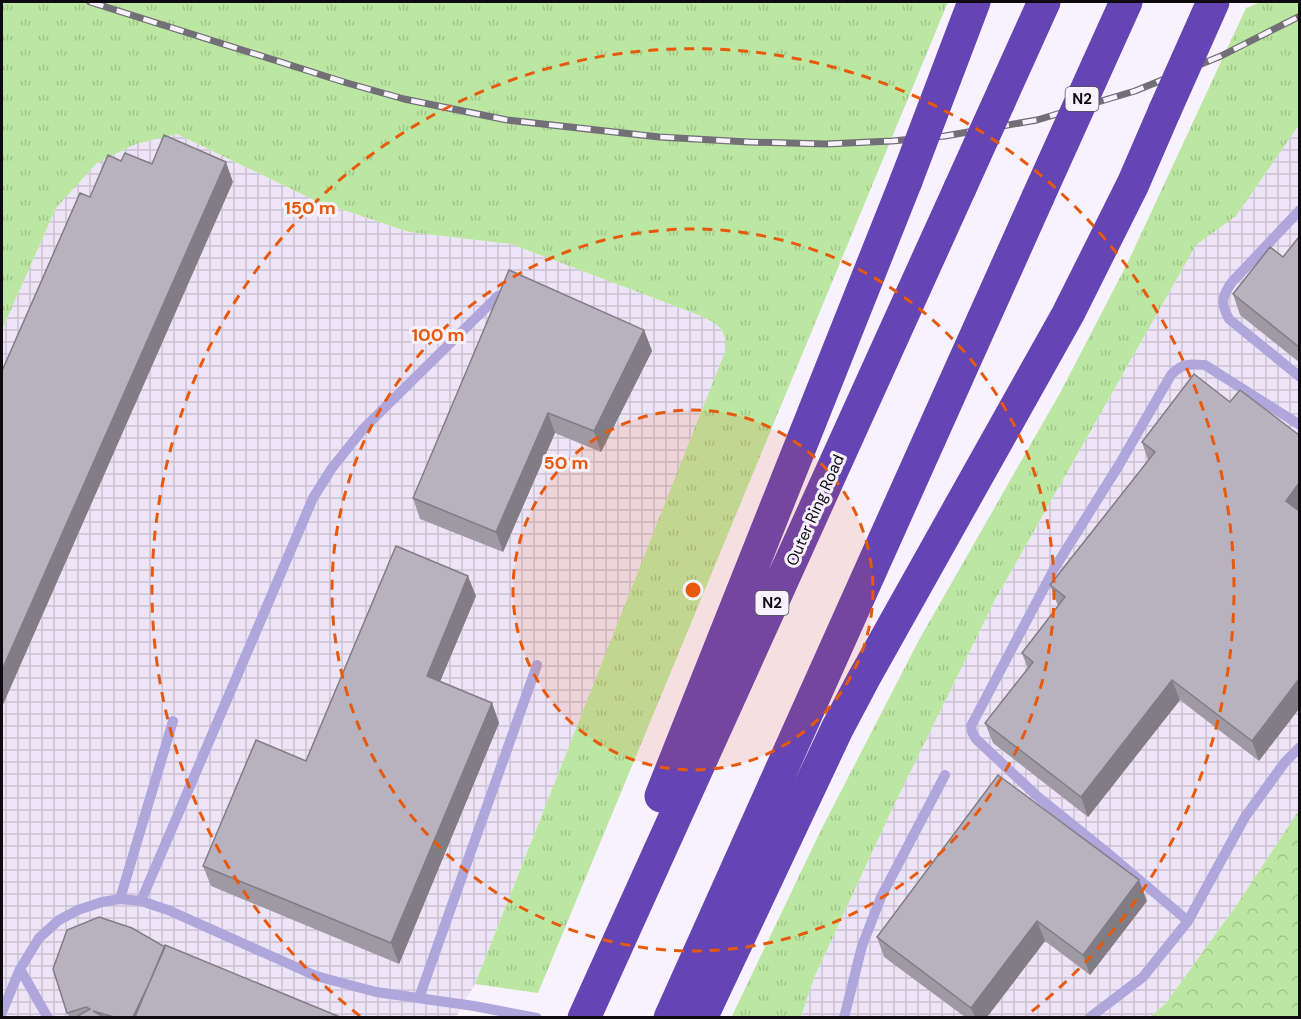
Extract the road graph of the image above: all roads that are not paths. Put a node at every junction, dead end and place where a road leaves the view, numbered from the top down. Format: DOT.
graph roads {
  1 [pos="974,2"];
  2 [pos="1044,2"];
  3 [pos="1125,2"];
  4 [pos="1213,2"];
  5 [pos="1299,210"];
  6 [pos="498,296"];
  7 [pos="1299,377"];
  8 [pos="1299,425"];
  9 [pos="537,665"];
  10 [pos="173,721"];
  11 [pos="1299,747"];
  12 [pos="945,775"];
  13 [pos="120,899"];
  14 [pos="141,901"];
  15 [pos="1188,921"];
  16 [pos="20,969"];
  17 [pos="419,998"];
  18 [pos="2,1012"];
  19 [pos="48,1017"];
  20 [pos="537,1017"];
  21 [pos="571,1017"];
  22 [pos="584,1017"];
  23 [pos="670,1017"];
  24 [pos="701,1017"];
  25 [pos="844,1017"];
  26 [pos="1089,1017"];
  1 -- 21 [label="highway, bridge"];
  2 -- 22 [label="highway, Outer Ring Road / N2, bridge"];
  3 -- 23 [label="highway, N2, bridge"];
  4 -- 24 [label="highway, bridge"];
  5 -- 7 [label="lane"];
  6 -- 14 [label="lane"];
  8 -- 15 [label="lane"];
  9 -- 17 [label="lane"];
  10 -- 13 [label="lane"];
  11 -- 15 [label="lane"];
  12 -- 25 [label="lane"];
  13 -- 14 [label="lane"];
  13 -- 16 [label="lane"];
  14 -- 17 [label="lane"];
  15 -- 26 [label="lane"];
  16 -- 18 [label="lane"];
  16 -- 19 [label="lane"];
  17 -- 20 [label="lane"];
}
